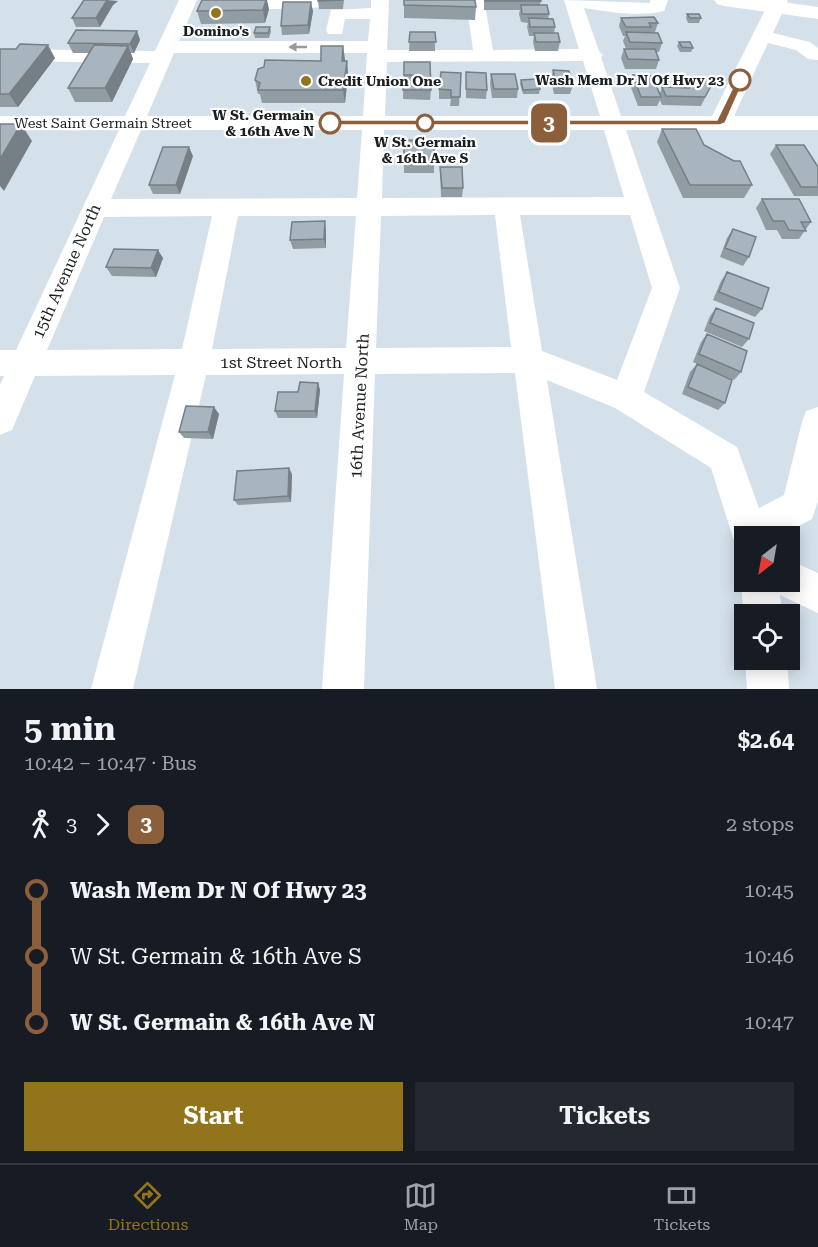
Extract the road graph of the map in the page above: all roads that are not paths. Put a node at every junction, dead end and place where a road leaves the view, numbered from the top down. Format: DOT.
graph roads {
  1 [pos="475,0"];
  2 [pos="724,0"];
  3 [pos="574,1"];
  4 [pos="659,2"];
  5 [pos="314,3"];
  6 [pos="777,3"];
  7 [pos="197,4"];
  8 [pos="380,7"];
  9 [pos="277,12"];
  10 [pos="818,13"];
  11 [pos="335,30"];
  12 [pos="761,36"];
  13 [pos="273,47"];
  14 [pos="0,55"];
  15 [pos="592,55"];
  16 [pos="815,55"];
  17 [pos="162,56"];
  18 [pos="484,56"];
  19 [pos="377,58"];
  20 [pos="284,66"];
  21 [pos="356,70"];
  22 [pos="0,123"];
  23 [pos="133,123"];
  24 [pos="374,123"];
  25 [pos="615,123"];
  26 [pos="720,123"];
  27 [pos="818,123"];
  28 [pos="227,206"];
  29 [pos="506,206"];
  30 [pos="640,206"];
  31 [pos="369,207"];
  32 [pos="95,208"];
  33 [pos="530,360"];
  34 [pos="194,362"];
  35 [pos="361,363"];
  36 [pos="12,364"];
  37 [pos="626,398"];
  38 [pos="0,420"];
  39 [pos="818,422"];
  40 [pos="746,526"];
  41 [pos="765,526"];
  42 [pos="800,585"];
  43 [pos="818,594"];
  44 [pos="767,670"];
  45 [pos="112,689"];
  46 [pos="343,689"];
  47 [pos="576,689"];
  48 [pos="768,689"];
  1 -- 18 [label="street"];
  2 -- 6 [label="highway"];
  3 -- 4 [label="street"];
  3 -- 15 [label="street"];
  5 -- 9 [label="street"];
  6 -- 10 [label="highway"];
  6 -- 12 [label="street"];
  7 -- 9 [label="street"];
  7 -- 17 [label="street, 15th Avenue North"];
  8 -- 11 [label="street"];
  8 -- 19 [label="street, 16th Avenue North"];
  9 -- 13 [label="street"];
  12 -- 16 [label="street"];
  12 -- 26 [label="street"];
  13 -- 17 [label="street"];
  19 -- 13 [label="street, one-way"];
  14 -- 17 [label="street"];
  15 -- 18 [label="street"];
  15 -- 25 [label="street"];
  17 -- 20 [label="street"];
  17 -- 23 [label="street, 15th Avenue North"];
  18 -- 19 [label="street"];
  19 -- 21 [label="street"];
  19 -- 24 [label="street, 16th Avenue North"];
  22 -- 23 [label="street, West Saint Germain Street"];
  23 -- 24 [label="street, West Saint Germain Street"];
  23 -- 32 [label="street, 15th Avenue North"];
  24 -- 25 [label="street, West Saint Germain Street"];
  24 -- 31 [label="street, 16th Avenue North"];
  25 -- 26 [label="street, West Saint Germain Street"];
  25 -- 30 [label="street"];
  26 -- 27 [label="street, West Saint Germain Street"];
  28 -- 31 [label="street"];
  28 -- 32 [label="street"];
  28 -- 34 [label="street"];
  29 -- 30 [label="street"];
  29 -- 31 [label="street"];
  29 -- 33 [label="street"];
  30 -- 37 [label="street"];
  31 -- 35 [label="street, 16th Avenue North"];
  32 -- 36 [label="street, 15th Avenue North"];
  33 -- 35 [label="street, 1st Street North"];
  33 -- 37 [label="street, 1st Street North"];
  33 -- 47 [label="street"];
  34 -- 35 [label="street, 1st Street North"];
  34 -- 36 [label="street, 1st Street North"];
  34 -- 45 [label="street"];
  35 -- 46 [label="street, 16th Avenue North"];
  36 -- 38 [label="street, 15th Avenue North"];
  37 -- 40 [label="street, 1st Street North"];
  39 -- 41 [label="street"];
  42 -- 43 [label="street"];
  44 -- 48 [label="street"];
}
